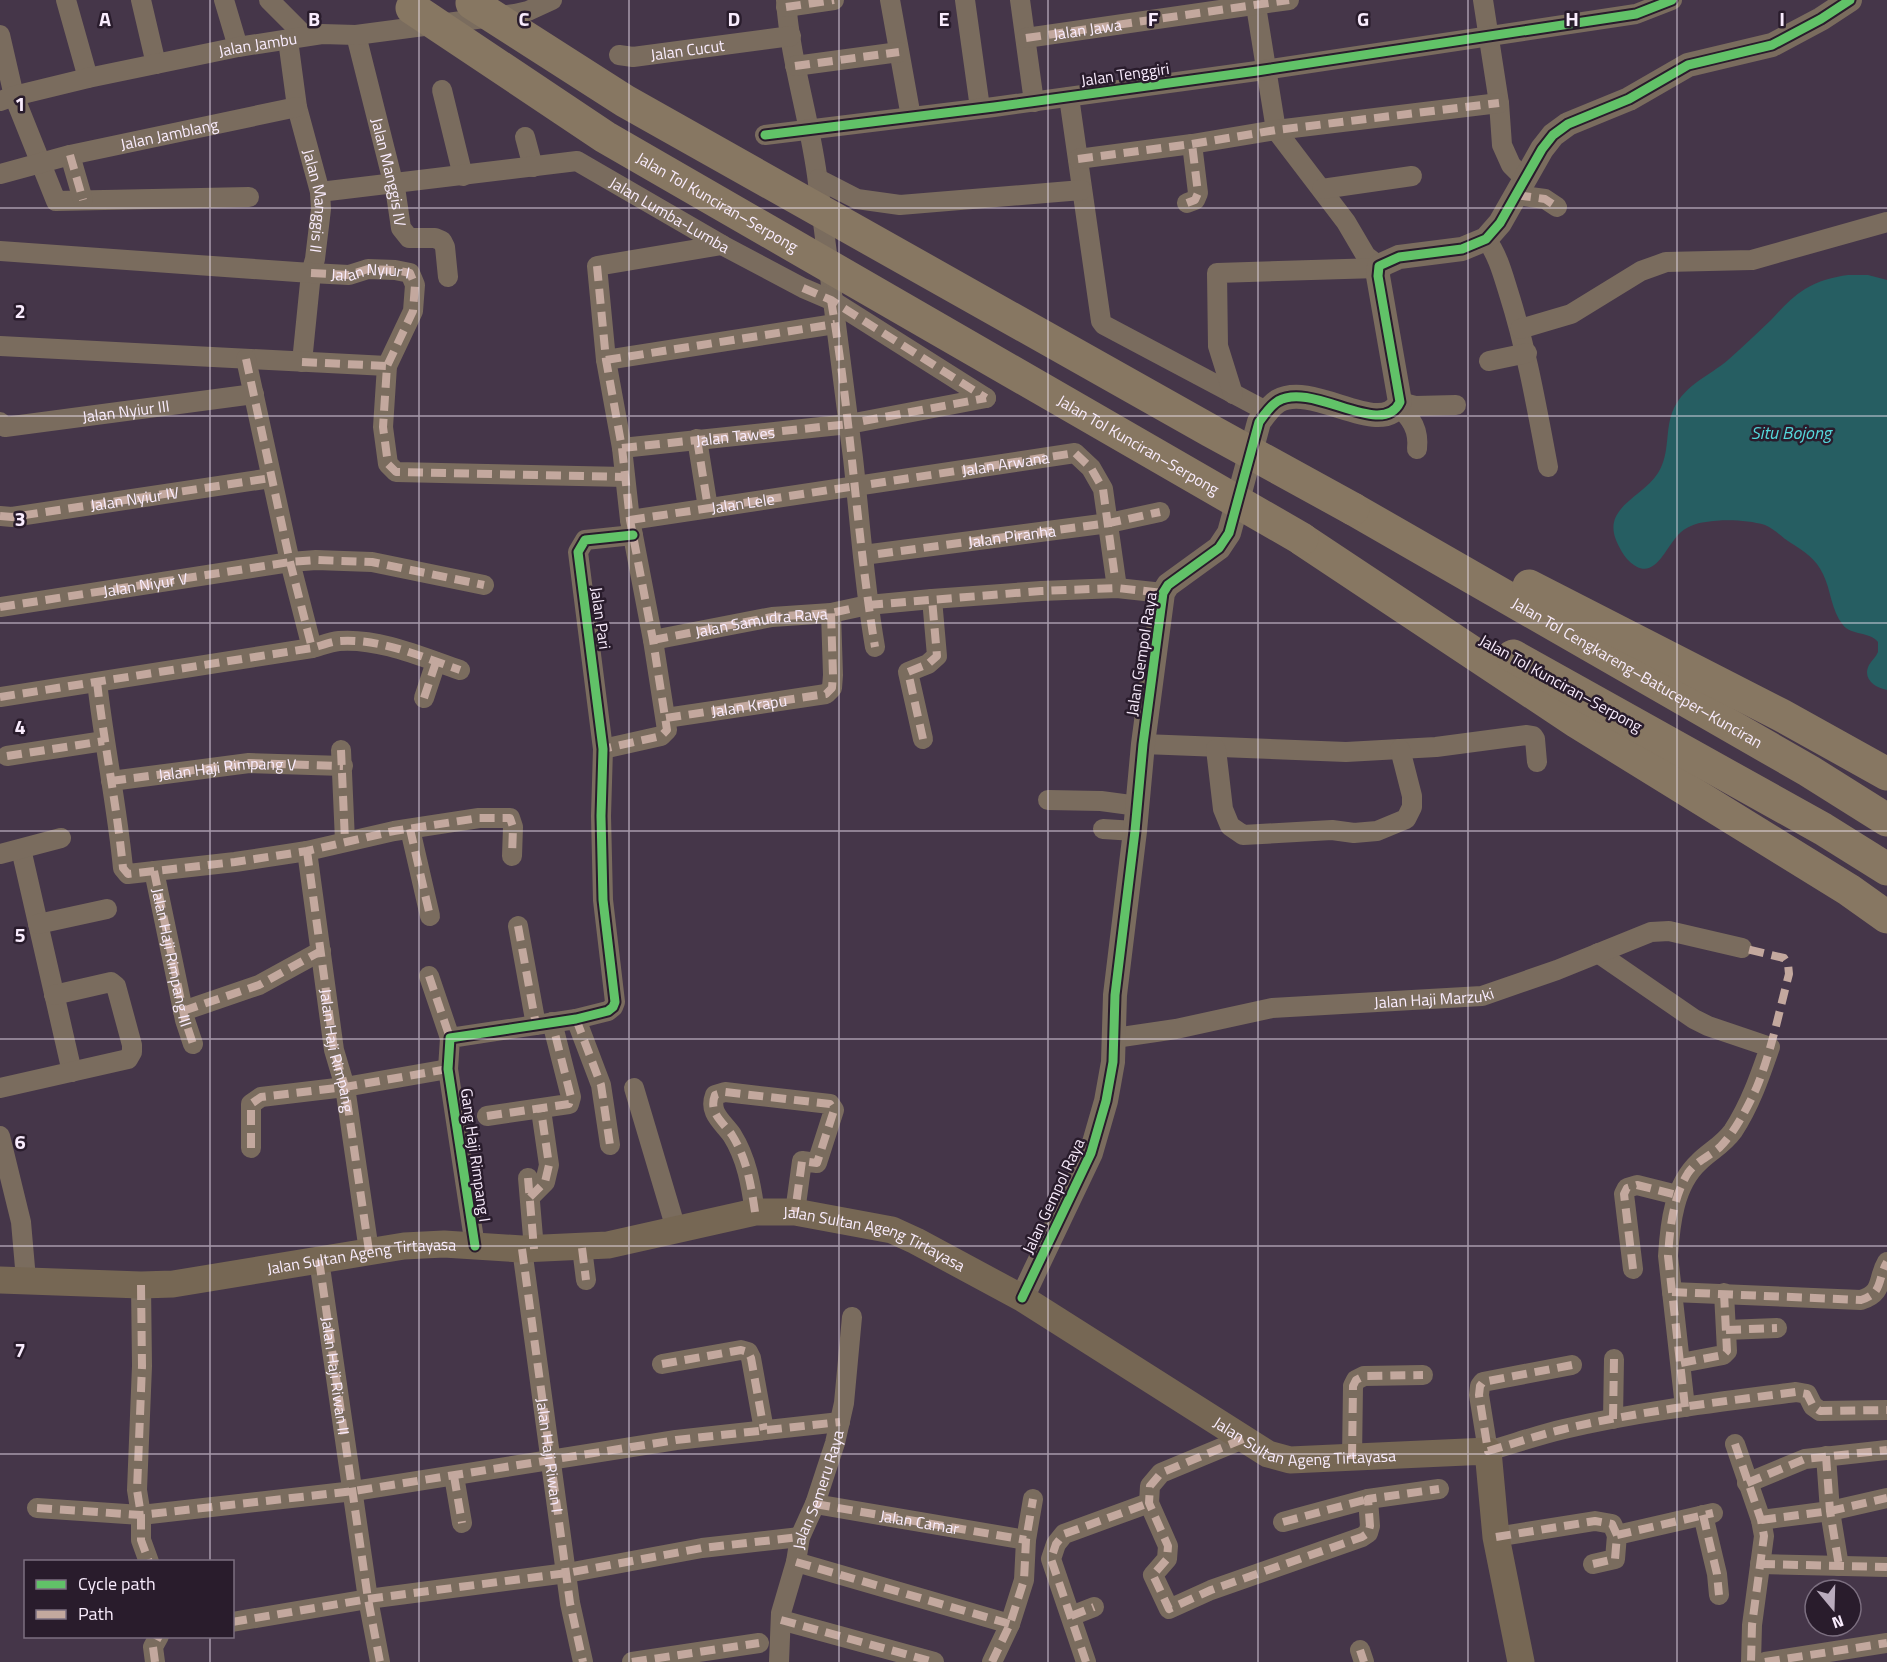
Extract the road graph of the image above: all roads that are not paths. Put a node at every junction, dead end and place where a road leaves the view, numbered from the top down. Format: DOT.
graph roads {
  1 [pos="66,0"];
  2 [pos="141,0"];
  3 [pos="224,0"];
  4 [pos="268,0"];
  5 [pos="552,0"];
  6 [pos="834,0"];
  7 [pos="890,0"];
  8 [pos="965,0"];
  9 [pos="1020,0"];
  10 [pos="1289,0"];
  11 [pos="1483,0"];
  12 [pos="1672,0"];
  13 [pos="1850,0"];
  14 [pos="470,1"];
  15 [pos="1255,2"];
  16 [pos="786,3"];
  17 [pos="407,4"];
  18 [pos="0,35"];
  19 [pos="356,35"];
  20 [pos="791,36"];
  21 [pos="1490,36"];
  22 [pos="296,38"];
  23 [pos="1026,38"];
  24 [pos="238,47"];
  25 [pos="899,52"];
  26 [pos="619,55"];
  27 [pos="156,64"];
  28 [pos="795,66"];
  29 [pos="1265,69"];
  30 [pos="88,78"];
  31 [pos="442,90"];
  32 [pos="1069,97"];
  33 [pos="7,99"];
  34 [pos="1034,102"];
  35 [pos="1498,103"];
  36 [pos="297,107"];
  37 [pos="980,108"];
  38 [pos="911,117"];
  39 [pos="1276,130"];
  40 [pos="808,131"];
  41 [pos="765,135"];
  42 [pos="525,137"];
  43 [pos="1192,144"];
  44 [pos="70,155"];
  45 [pos="1078,159"];
  46 [pos="41,162"];
  47 [pos="533,167"];
  48 [pos="0,174"];
  49 [pos="462,176"];
  50 [pos="1412,176"];
  51 [pos="818,179"];
  52 [pos="393,183"];
  53 [pos="1521,187"];
  54 [pos="1322,189"];
  55 [pos="1082,190"];
  56 [pos="320,192"];
  57 [pos="249,197"];
  58 [pos="83,200"];
  59 [pos="1187,203"];
  60 [pos="1557,207"];
  61 [pos="1887,222"];
  62 [pos="1486,239"];
  63 [pos="722,245"];
  64 [pos="0,251"];
  65 [pos="1378,267"];
  66 [pos="311,273"];
  67 [pos="448,278"];
  68 [pos="831,300"];
  69 [pos="836,324"];
  70 [pos="1520,329"];
  71 [pos="0,346"];
  72 [pos="1527,353"];
  73 [pos="246,359"];
  74 [pos="606,360"];
  75 [pos="1489,361"];
  76 [pos="302,362"];
  77 [pos="387,366"];
  78 [pos="254,394"];
  79 [pos="1233,394"];
  80 [pos="986,398"];
  81 [pos="1398,404"];
  82 [pos="1456,405"];
  83 [pos="1266,411"];
  84 [pos="0,422"];
  85 [pos="849,424"];
  86 [pos="697,439"];
  87 [pos="622,448"];
  88 [pos="1417,449"];
  89 [pos="1547,467"];
  90 [pos="625,477"];
  91 [pos="271,478"];
  92 [pos="856,486"];
  93 [pos="708,508"];
  94 [pos="1160,512"];
  95 [pos="0,516"];
  96 [pos="1109,523"];
  97 [pos="631,527"];
  98 [pos="1389,528"];
  99 [pos="1302,539"];
  100 [pos="863,555"];
  101 [pos="290,562"];
  102 [pos="483,585"];
  103 [pos="1117,588"];
  104 [pos="1163,593"];
  105 [pos="932,599"];
  106 [pos="868,605"];
  107 [pos="0,607"];
  108 [pos="831,613"];
  109 [pos="653,640"];
  110 [pos="875,647"];
  111 [pos="312,648"];
  112 [pos="436,662"];
  113 [pos="460,670"];
  114 [pos="96,682"];
  115 [pos="0,697"];
  116 [pos="424,698"];
  117 [pos="666,718"];
  118 [pos="923,740"];
  119 [pos="104,741"];
  120 [pos="1143,744"];
  121 [pos="1216,749"];
  122 [pos="1400,749"];
  123 [pos="603,750"];
  124 [pos="7,756"];
  125 [pos="1537,762"];
  126 [pos="1887,774"];
  127 [pos="111,781"];
  128 [pos="1048,800"];
  129 [pos="1138,806"];
  130 [pos="1887,820"];
  131 [pos="410,829"];
  132 [pos="1103,829"];
  133 [pos="1135,831"];
  134 [pos="61,838"];
  135 [pos="345,841"];
  136 [pos="21,849"];
  137 [pos="307,851"];
  138 [pos="0,854"];
  139 [pos="512,856"];
  140 [pos="1887,869"];
  141 [pos="154,871"];
  142 [pos="107,909"];
  143 [pos="430,916"];
  144 [pos="1887,917"];
  145 [pos="38,924"];
  146 [pos="518,926"];
  147 [pos="1742,948"];
  148 [pos="321,951"];
  149 [pos="1598,953"];
  150 [pos="429,976"];
  151 [pos="54,995"];
  152 [pos="183,1011"];
  153 [pos="576,1019"];
  154 [pos="544,1023"];
  155 [pos="450,1038"];
  156 [pos="1115,1038"];
  157 [pos="193,1044"];
  158 [pos="448,1069"];
  159 [pos="72,1072"];
  160 [pos="345,1087"];
  161 [pos="0,1088"];
  162 [pos="634,1088"];
  163 [pos="541,1110"];
  164 [pos="487,1116"];
  165 [pos="0,1136"];
  166 [pos="610,1145"];
  167 [pos="251,1148"];
  168 [pos="1677,1195"];
  169 [pos="755,1212"];
  170 [pos="795,1212"];
  171 [pos="676,1229"];
  172 [pos="475,1246"];
  173 [pos="582,1248"];
  174 [pos="528,1249"];
  175 [pos="369,1251"];
  176 [pos="319,1260"];
  177 [pos="1887,1262"];
  178 [pos="1633,1269"];
  179 [pos="13,1280"];
  180 [pos="586,1280"];
  181 [pos="141,1285"];
  182 [pos="1672,1292"];
  183 [pos="1724,1293"];
  184 [pos="1023,1299"];
  185 [pos="852,1317"];
  186 [pos="1777,1328"];
  187 [pos="1726,1330"];
  188 [pos="1614,1359"];
  189 [pos="1681,1363"];
  190 [pos="662,1364"];
  191 [pos="1572,1365"];
  192 [pos="1423,1375"];
  193 [pos="1685,1407"];
  194 [pos="1887,1410"];
  195 [pos="1613,1419"];
  196 [pos="840,1422"];
  197 [pos="764,1430"];
  198 [pos="1244,1439"];
  199 [pos="1735,1444"];
  200 [pos="1887,1450"];
  201 [pos="1488,1451"];
  202 [pos="1826,1456"];
  203 [pos="1352,1459"];
  204 [pos="552,1461"];
  205 [pos="454,1476"];
  206 [pos="1747,1483"];
  207 [pos="1439,1488"];
  208 [pos="354,1491"];
  209 [pos="1887,1498"];
  210 [pos="1033,1499"];
  211 [pos="1368,1499"];
  212 [pos="1149,1503"];
  213 [pos="815,1504"];
  214 [pos="37,1508"];
  215 [pos="1830,1511"];
  216 [pos="141,1515"];
  217 [pos="1761,1520"];
  218 [pos="1283,1522"];
  219 [pos="462,1523"];
  220 [pos="1617,1535"];
  221 [pos="1496,1537"];
  222 [pos="800,1538"];
  223 [pos="1026,1540"];
  224 [pos="148,1560"];
  225 [pos="795,1562"];
  226 [pos="1593,1564"];
  227 [pos="1761,1564"];
  228 [pos="1839,1566"];
  229 [pos="1887,1567"];
  230 [pos="567,1573"];
  231 [pos="1719,1595"];
  232 [pos="368,1599"];
  233 [pos="1094,1607"];
  234 [pos="1071,1616"];
  235 [pos="781,1620"];
  236 [pos="234,1622"];
  237 [pos="1010,1624"];
  238 [pos="158,1638"];
  239 [pos="759,1643"];
  240 [pos="1887,1643"];
  241 [pos="1830,1657"];
  242 [pos="155,1662"];
  243 [pos="380,1662"];
  244 [pos="582,1662"];
  245 [pos="632,1662"];
  246 [pos="778,1662"];
  247 [pos="934,1662"];
  248 [pos="992,1662"];
  249 [pos="1086,1662"];
  250 [pos="1521,1662"];
  251 [pos="1751,1662"];
  252 [pos="1765,1662"];
  1 -- 30 [label="street"];
  2 -- 27 [label="street"];
  3 -- 24 [label="street"];
  4 -- 22 [label="street"];
  5 -- 19 [label="street, Jalan Jambu"];
  6 -- 16 [label="street"];
  7 -- 25 [label="street"];
  8 -- 37 [label="street"];
  9 -- 23 [label="street"];
  10 -- 15 [label="street, Jalan Jawa"];
  11 -- 21 [label="street"];
  12 -- 21 [label="street, Jalan Tenggiri"];
  13 -- 53 [label="street"];
  14 -- 98 [label="highway, bridge"];
  15 -- 23 [label="street, Jalan Jawa"];
  15 -- 29 [label="street"];
  16 -- 20 [label="street"];
  17 -- 99 [label="highway, Jalan Tol Kunciran–Serpong, bridge"];
  18 -- 33 [label="street"];
  19 -- 22 [label="street, Jalan Jambu"];
  19 -- 52 [label="street, Jalan Manggis IV"];
  20 -- 26 [label="street, Jalan Cucut"];
  20 -- 28 [label="street"];
  21 -- 29 [label="street, Jalan Tenggiri"];
  21 -- 35 [label="street"];
  22 -- 24 [label="street, Jalan Jambu"];
  22 -- 36 [label="street, Jalan Manggis II"];
  23 -- 34 [label="street"];
  24 -- 27 [label="street, Jalan Jambu"];
  25 -- 28 [label="street"];
  25 -- 38 [label="street"];
  27 -- 30 [label="street, Jalan Jambu"];
  28 -- 40 [label="street"];
  29 -- 32 [label="street, Jalan Tenggiri"];
  29 -- 39 [label="street"];
  30 -- 33 [label="street, Jalan Jambu"];
  31 -- 49 [label="street"];
  32 -- 34 [label="street, Jalan Tenggiri"];
  32 -- 45 [label="street"];
  33 -- 46 [label="street"];
  34 -- 37 [label="street, Jalan Tenggiri"];
  35 -- 39 [label="street"];
  35 -- 53 [label="street"];
  36 -- 44 [label="street, Jalan Jamblang"];
  36 -- 56 [label="street, Jalan Manggis II"];
  37 -- 38 [label="street, Jalan Tenggiri"];
  38 -- 40 [label="street, Jalan Tenggiri"];
  39 -- 43 [label="street"];
  39 -- 54 [label="street"];
  40 -- 41 [label="street, Jalan Tenggiri"];
  40 -- 51 [label="street"];
  42 -- 47 [label="street"];
  43 -- 45 [label="street"];
  43 -- 59 [label="street"];
  44 -- 46 [label="street, Jalan Jamblang"];
  44 -- 58 [label="street"];
  45 -- 55 [label="street"];
  46 -- 48 [label="street, Jalan Jamblang"];
  46 -- 58 [label="street"];
  47 -- 49 [label="street, Jalan Lumba-Lumba"];
  47 -- 63 [label="street, Jalan Lumba-Lumba"];
  49 -- 52 [label="street, Jalan Lumba-Lumba"];
  50 -- 54 [label="street"];
  51 -- 55 [label="street"];
  51 -- 68 [label="street"];
  52 -- 56 [label="street, Jalan Lumba-Lumba"];
  52 -- 67 [label="street, Jalan Manggis IV"];
  53 -- 60 [label="street"];
  53 -- 62 [label="street"];
  54 -- 65 [label="street"];
  55 -- 79 [label="street"];
  56 -- 66 [label="street, Jalan Manggis II"];
  57 -- 58 [label="street"];
  61 -- 70 [label="street"];
  62 -- 65 [label="street"];
  62 -- 70 [label="street"];
  63 -- 68 [label="street, Jalan Lumba-Lumba"];
  63 -- 74 [label="street"];
  64 -- 66 [label="street, Jalan Nyiur I"];
  65 -- 79 [label="street"];
  65 -- 81 [label="street"];
  66 -- 76 [label="street, Jalan Manggis II"];
  66 -- 77 [label="street, Jalan Nyiur I"];
  68 -- 69 [label="street"];
  68 -- 80 [label="street, Jalan Lumba-Lumba"];
  69 -- 74 [label="street"];
  69 -- 85 [label="street"];
  70 -- 72 [label="street"];
  71 -- 73 [label="street"];
  72 -- 75 [label="street"];
  72 -- 89 [label="street"];
  73 -- 76 [label="street"];
  73 -- 78 [label="street"];
  74 -- 87 [label="street"];
  76 -- 77 [label="street"];
  77 -- 90 [label="street, Jalan Nyiur I"];
  78 -- 84 [label="street, Jalan Nyiur III"];
  78 -- 91 [label="street"];
  79 -- 83 [label="street"];
  80 -- 85 [label="street, Jalan Tawes"];
  81 -- 82 [label="street"];
  81 -- 83 [label="street"];
  81 -- 88 [label="street"];
  83 -- 104 [label="street, Jalan Gempol Raya"];
  85 -- 86 [label="street, Jalan Tawes"];
  85 -- 92 [label="street"];
  86 -- 87 [label="street, Jalan Tawes"];
  86 -- 93 [label="street"];
  87 -- 90 [label="street"];
  90 -- 97 [label="street"];
  91 -- 95 [label="street, Jalan Nyiur IV"];
  91 -- 101 [label="street"];
  92 -- 93 [label="street, Jalan Lele"];
  92 -- 96 [label="street, Jalan Arwana"];
  92 -- 100 [label="street"];
  93 -- 97 [label="street, Jalan Lele"];
  94 -- 96 [label="street, Jalan Piranha"];
  96 -- 100 [label="street, Jalan Piranha"];
  96 -- 103 [label="street"];
  97 -- 109 [label="street"];
  97 -- 123 [label="street, Jalan Pari"];
  98 -- 126 [label="highway"];
  98 -- 130 [label="highway, Jalan Tol Cengkareng–Batuceper–Kunciran"];
  99 -- 140 [label="highway, Jalan Tol Kunciran–Serpong"];
  99 -- 144 [label="highway"];
  100 -- 106 [label="street"];
  101 -- 102 [label="street, Jalan Niyur V"];
  101 -- 107 [label="street, Jalan Niyur V"];
  101 -- 111 [label="street"];
  103 -- 104 [label="street, Jalan Samudra Raya"];
  103 -- 105 [label="street, Jalan Samudra Raya"];
  104 -- 120 [label="street, Jalan Gempol Raya"];
  105 -- 106 [label="street, Jalan Samudra Raya"];
  105 -- 118 [label="street"];
  106 -- 108 [label="street, Jalan Samudra Raya"];
  106 -- 110 [label="street"];
  108 -- 109 [label="street, Jalan Samudra Raya"];
  108 -- 117 [label="street, Jalan Krapu"];
  109 -- 117 [label="street"];
  111 -- 112 [label="street"];
  111 -- 114 [label="street"];
  112 -- 113 [label="street"];
  112 -- 116 [label="street"];
  114 -- 115 [label="street"];
  114 -- 119 [label="street"];
  117 -- 123 [label="street"];
  119 -- 124 [label="street"];
  119 -- 127 [label="street"];
  120 -- 121 [label="street"];
  120 -- 129 [label="street, Jalan Gempol Raya"];
  121 -- 122 [label="street"];
  121 -- 122 [label="street"];
  122 -- 125 [label="street"];
  123 -- 153 [label="street"];
  127 -- 135 [label="street, Jalan Haji Rimpang V"];
  127 -- 141 [label="street"];
  128 -- 129 [label="street"];
  129 -- 133 [label="street, Jalan Gempol Raya"];
  131 -- 135 [label="street"];
  131 -- 139 [label="street"];
  131 -- 143 [label="street"];
  132 -- 133 [label="street"];
  133 -- 156 [label="street, Jalan Gempol Raya"];
  134 -- 136 [label="street"];
  135 -- 137 [label="street"];
  136 -- 138 [label="street"];
  136 -- 145 [label="street"];
  137 -- 141 [label="street"];
  137 -- 148 [label="street, Jalan Haji Rimpang"];
  141 -- 152 [label="street, Jalan Haji Rimpang III"];
  142 -- 145 [label="street"];
  145 -- 151 [label="street"];
  146 -- 154 [label="street"];
  147 -- 149 [label="street, Jalan Haji Marzuki"];
  148 -- 152 [label="street"];
  148 -- 160 [label="street, Jalan Haji Rimpang"];
  149 -- 156 [label="street, Jalan Haji Marzuki"];
  149 -- 168 [label="street"];
  150 -- 155 [label="street"];
  151 -- 159 [label="street"];
  151 -- 159 [label="street"];
  152 -- 157 [label="street, Jalan Haji Rimpang III"];
  153 -- 154 [label="street"];
  153 -- 166 [label="street"];
  154 -- 155 [label="street"];
  154 -- 163 [label="street"];
  155 -- 158 [label="street, Gang Haji Rimpang I"];
  156 -- 184 [label="street, Jalan Gempol Raya"];
  158 -- 160 [label="street"];
  158 -- 172 [label="street, Gang Haji Rimpang I"];
  159 -- 161 [label="street"];
  160 -- 167 [label="street"];
  160 -- 175 [label="street, Jalan Haji Rimpang"];
  162 -- 171 [label="street"];
  163 -- 164 [label="street"];
  163 -- 174 [label="street, Jalan Haji Riwan I"];
  165 -- 179 [label="street"];
  168 -- 178 [label="street"];
  168 -- 182 [label="street"];
  169 -- 170 [label="main road, Jalan Sultan Ageng Tirtayasa"];
  169 -- 170 [label="street"];
  169 -- 171 [label="main road, Jalan Sultan Ageng Tirtayasa"];
  170 -- 184 [label="main road, Jalan Sultan Ageng Tirtayasa"];
  171 -- 173 [label="main road, Jalan Sultan Ageng Tirtayasa"];
  172 -- 174 [label="main road, Jalan Sultan Ageng Tirtayasa"];
  172 -- 175 [label="main road, Jalan Sultan Ageng Tirtayasa"];
  173 -- 174 [label="main road, Jalan Sultan Ageng Tirtayasa"];
  173 -- 180 [label="street"];
  174 -- 204 [label="street, Jalan Haji Riwan I"];
  175 -- 176 [label="main road, Jalan Sultan Ageng Tirtayasa"];
  176 -- 181 [label="main road, Jalan Sultan Ageng Tirtayasa"];
  176 -- 208 [label="street, Jalan Haji Riwan II"];
  177 -- 183 [label="street"];
  179 -- 181 [label="main road, Jalan Sultan Ageng Tirtayasa"];
  181 -- 216 [label="street"];
  182 -- 183 [label="street"];
  182 -- 189 [label="street"];
  183 -- 187 [label="street"];
  184 -- 198 [label="main road, Jalan Sultan Ageng Tirtayasa"];
  185 -- 196 [label="street, Jalan Semeru Raya"];
  186 -- 187 [label="street"];
  187 -- 189 [label="street"];
  188 -- 195 [label="street"];
  189 -- 193 [label="street"];
  190 -- 197 [label="street"];
  191 -- 201 [label="street"];
  192 -- 203 [label="street"];
  193 -- 194 [label="street"];
  193 -- 195 [label="street"];
  195 -- 201 [label="street"];
  196 -- 197 [label="street"];
  196 -- 213 [label="street, Jalan Semeru Raya"];
  197 -- 204 [label="street"];
  198 -- 203 [label="main road, Jalan Sultan Ageng Tirtayasa"];
  198 -- 212 [label="street"];
  199 -- 206 [label="street"];
  200 -- 202 [label="street"];
  201 -- 203 [label="main road, Jalan Sultan Ageng Tirtayasa"];
  201 -- 221 [label="main road"];
  202 -- 206 [label="street"];
  202 -- 215 [label="street"];
  204 -- 205 [label="street"];
  204 -- 230 [label="street, Jalan Haji Riwan I"];
  205 -- 208 [label="street"];
  205 -- 219 [label="street"];
  206 -- 217 [label="street"];
  207 -- 211 [label="street"];
  208 -- 216 [label="street"];
  208 -- 232 [label="street, Jalan Haji Riwan II"];
  209 -- 215 [label="street"];
  210 -- 223 [label="street"];
  211 -- 212 [label="street"];
  211 -- 218 [label="street"];
  212 -- 234 [label="street"];
  213 -- 222 [label="street, Jalan Semeru Raya"];
  213 -- 223 [label="street, Jalan Camar"];
  214 -- 216 [label="street"];
  215 -- 217 [label="street"];
  215 -- 228 [label="street"];
  216 -- 224 [label="street"];
  217 -- 227 [label="street"];
  220 -- 221 [label="street"];
  220 -- 226 [label="street"];
  220 -- 231 [label="street"];
  221 -- 250 [label="main road"];
  222 -- 225 [label="street, Jalan Semeru Raya"];
  222 -- 230 [label="street"];
  223 -- 237 [label="street"];
  225 -- 235 [label="street, Jalan Semeru Raya"];
  225 -- 237 [label="street"];
  227 -- 228 [label="street"];
  227 -- 251 [label="street"];
  228 -- 229 [label="street"];
  230 -- 232 [label="street"];
  230 -- 244 [label="street, Jalan Haji Riwan I"];
  232 -- 236 [label="street"];
  232 -- 243 [label="street, Jalan Haji Riwan II"];
  233 -- 234 [label="street"];
  234 -- 249 [label="street"];
  235 -- 246 [label="street, Jalan Semeru Raya"];
  235 -- 247 [label="street"];
  237 -- 248 [label="street"];
  238 -- 242 [label="street"];
  239 -- 245 [label="street"];
  240 -- 241 [label="street"];
  241 -- 252 [label="street"];
}
